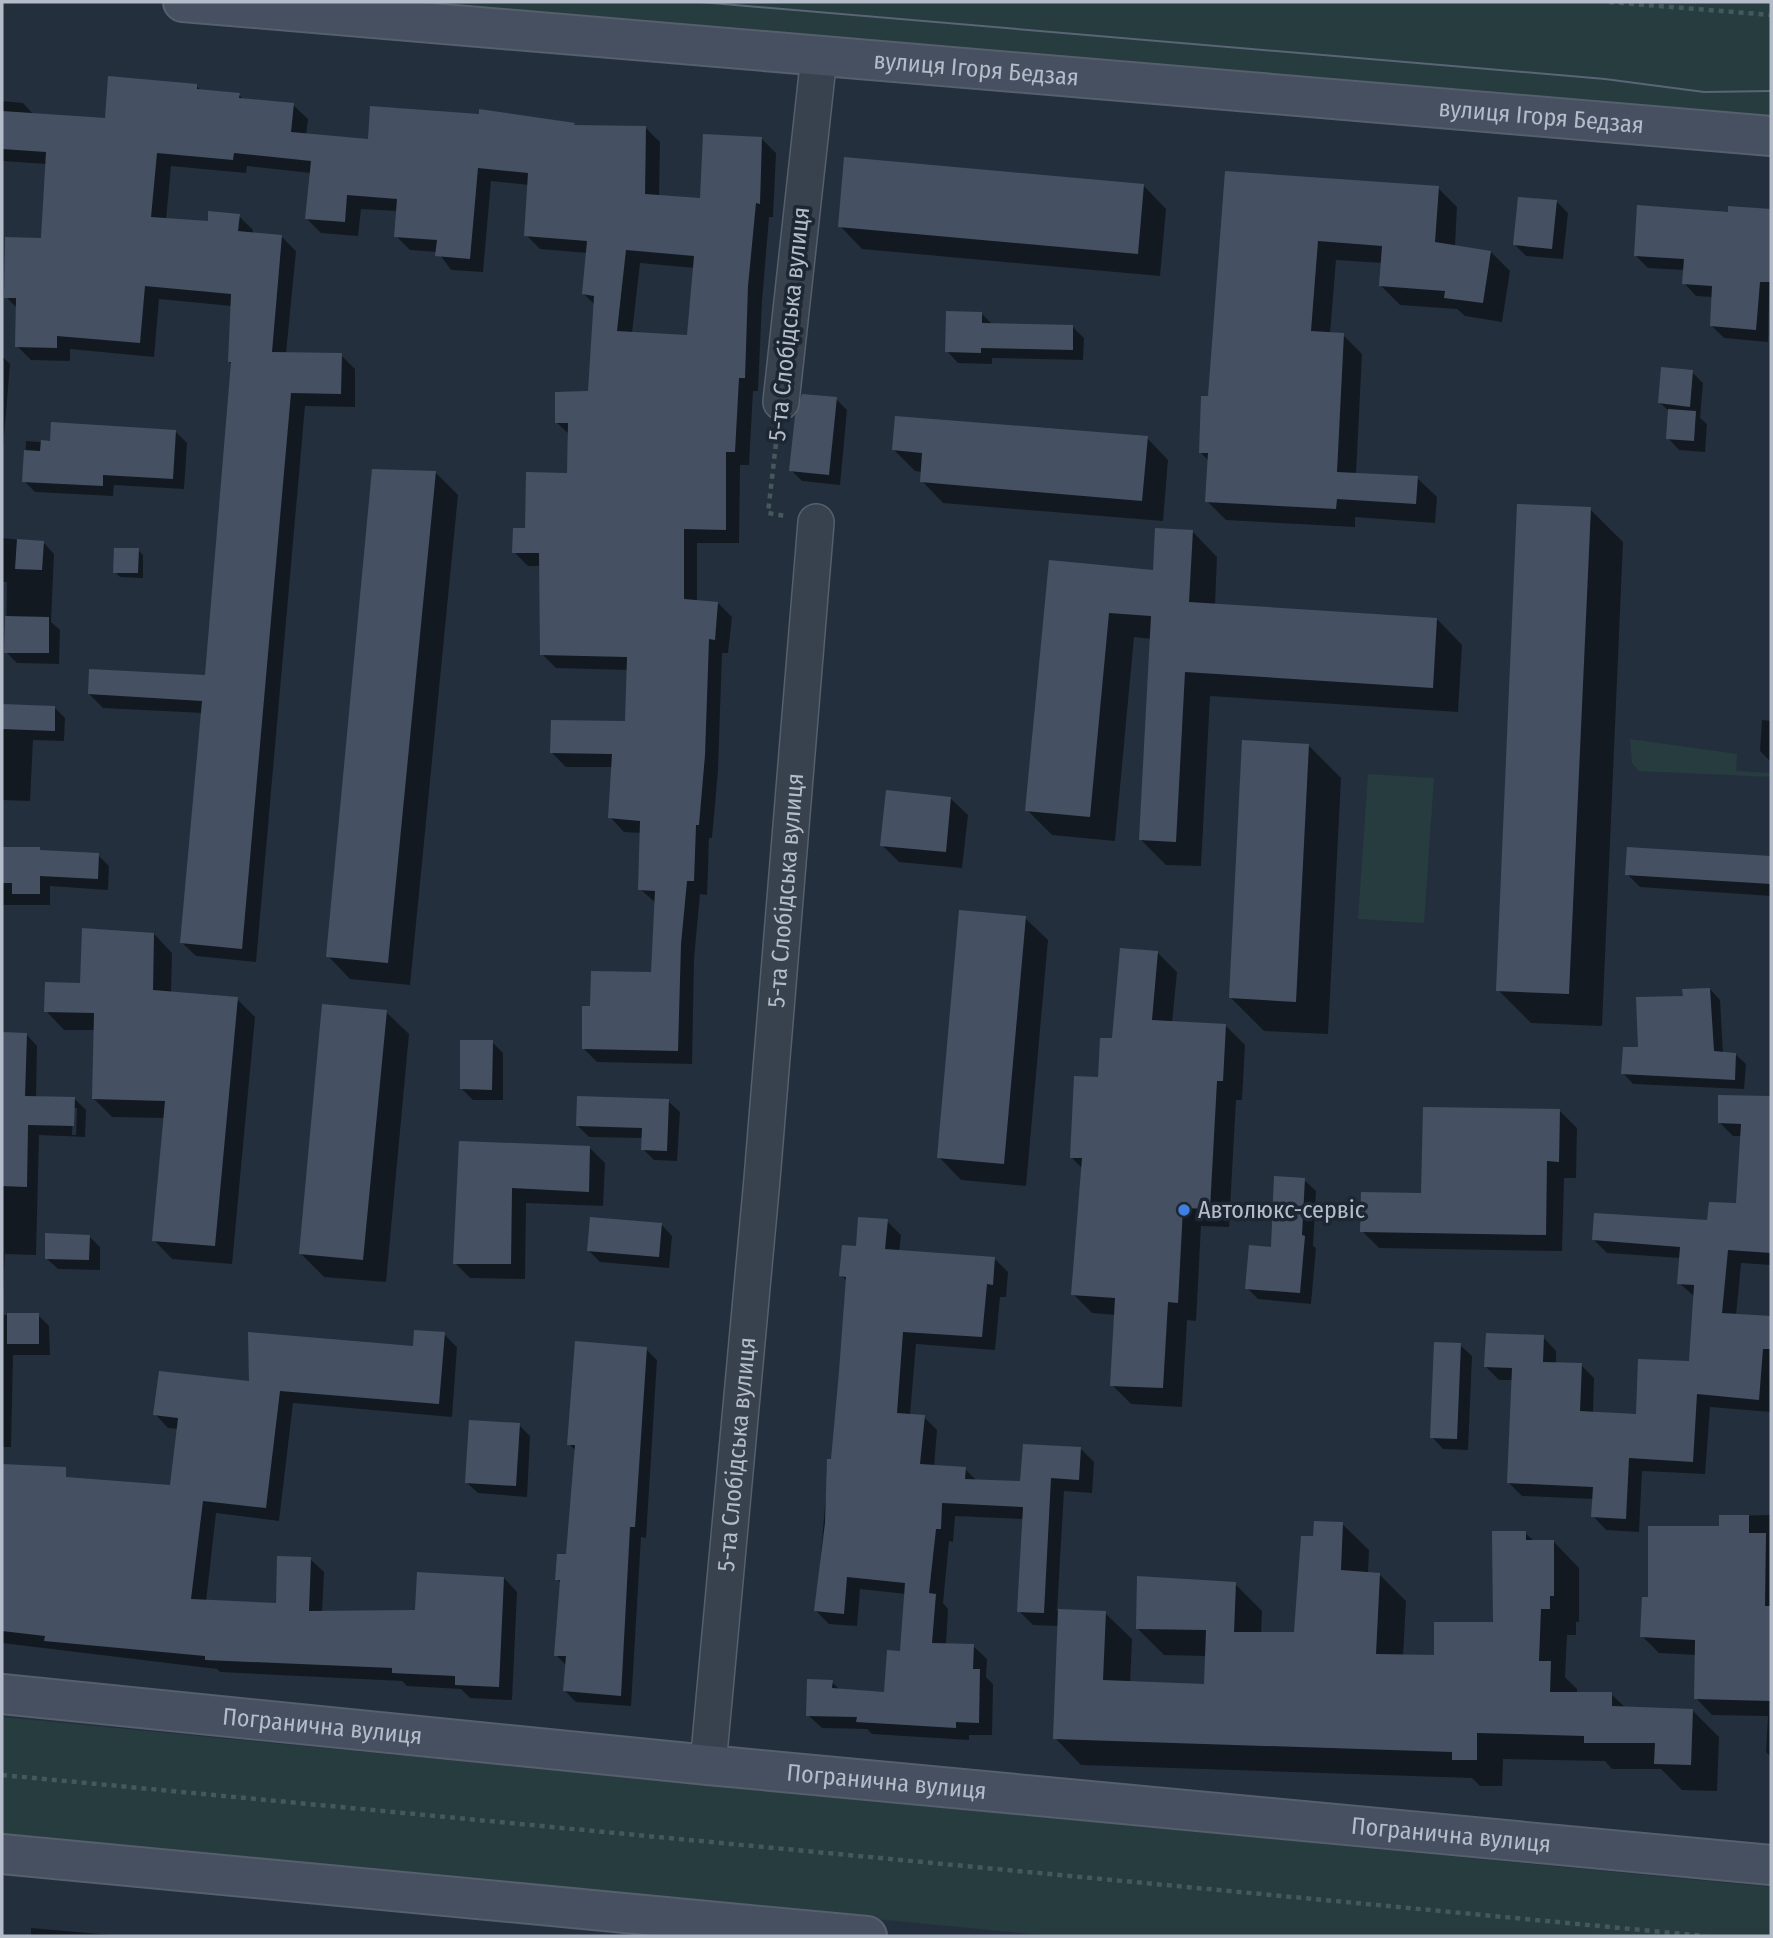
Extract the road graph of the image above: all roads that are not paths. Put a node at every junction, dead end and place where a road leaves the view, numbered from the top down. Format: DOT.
graph roads {
  1 [pos="183,2"];
  2 [pos="818,56"];
  3 [pos="1771,136"];
  4 [pos="781,402"];
  5 [pos="816,522"];
  6 [pos="2,1694"];
  7 [pos="708,1765"];
  8 [pos="2,1854"];
  9 [pos="1771,1865"];
  10 [pos="694,1928"];
  11 [pos="867,1936"];
  1 -- 2 [label="main road, вулиця Ігоря Бедзая"];
  2 -- 3 [label="main road, вулиця Ігоря Бедзая"];
  2 -- 4 [label="street, 5-та Слобідська вулиця"];
  5 -- 7 [label="street, 5-та Слобідська вулиця"];
  6 -- 7 [label="main road, Погранична вулиця"];
  7 -- 9 [label="main road, Погранична вулиця"];
  8 -- 10 [label="main road"];
  10 -- 11 [label="main road"];
}
